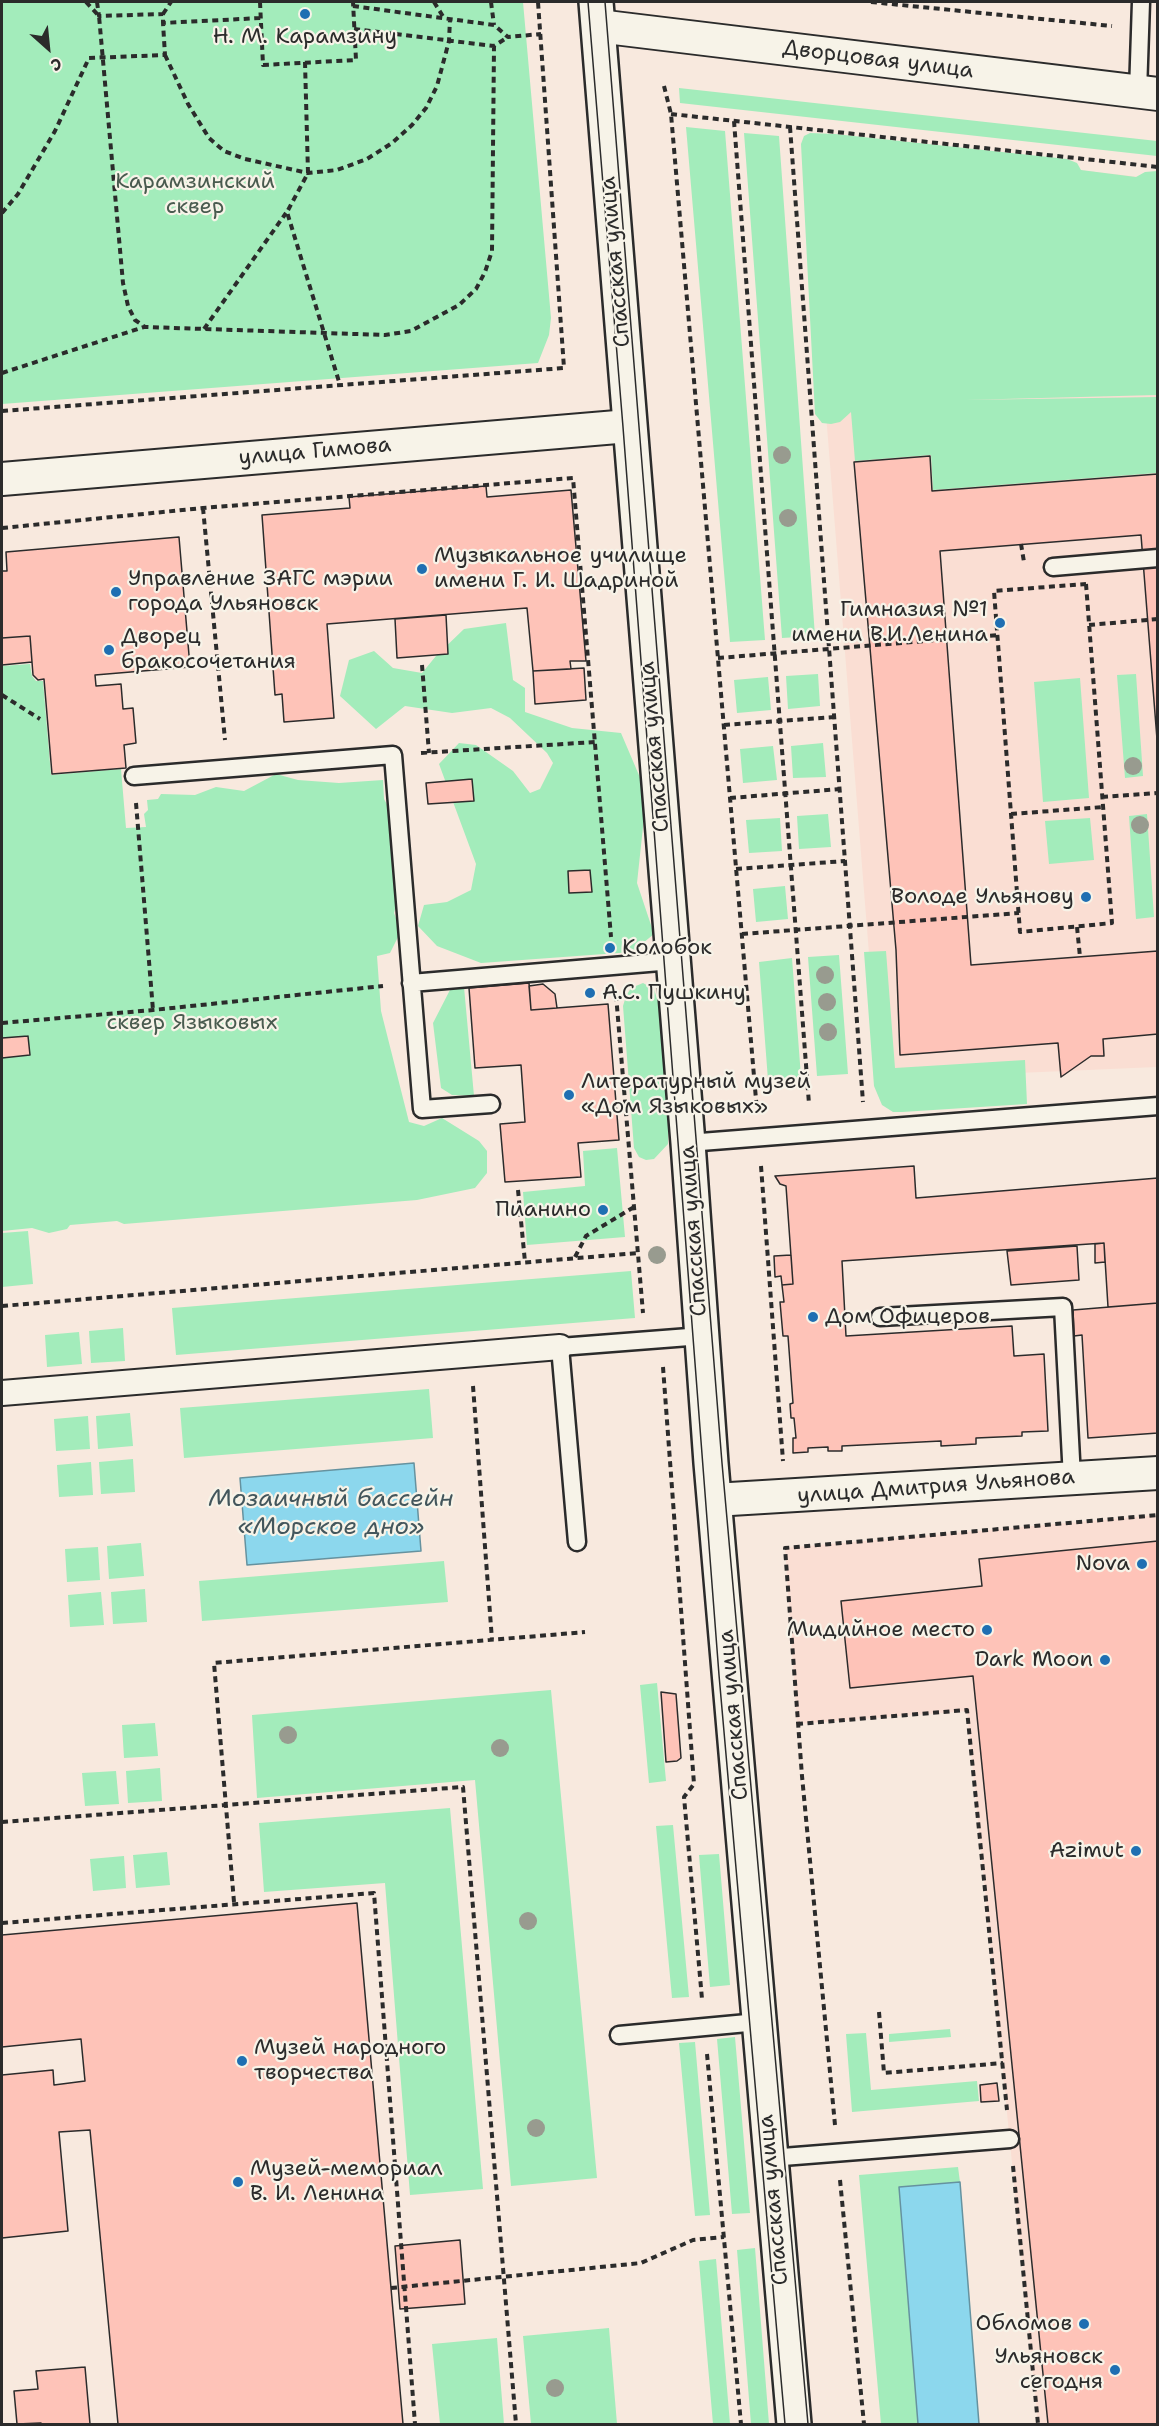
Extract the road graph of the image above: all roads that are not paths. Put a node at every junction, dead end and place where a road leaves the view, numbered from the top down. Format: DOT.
graph roads {
  1 [pos="1141,2"];
  2 [pos="597,14"];
  3 [pos="1148,93"];
  4 [pos="629,426"];
  5 [pos="2,479"];
  6 [pos="1158,558"];
  7 [pos="1053,567"];
  8 [pos="134,776"];
  9 [pos="672,961"];
  10 [pos="411,983"];
  11 [pos="491,1104"];
  12 [pos="1158,1106"];
  13 [pos="688,1143"];
  14 [pos="880,1317"];
  15 [pos="702,1336"];
  16 [pos="560,1347"];
  17 [pos="2,1393"];
  18 [pos="1158,1473"];
  19 [pos="1072,1478"];
  20 [pos="714,1500"];
  21 [pos="578,1542"];
  22 [pos="758,2022"];
  23 [pos="619,2035"];
  24 [pos="1010,2139"];
  25 [pos="770,2158"];
  26 [pos="794,2424"];
  1 -- 3 [label="lane"];
  2 -- 3 [label="street, Дворцовая улица"];
  2 -- 4 [label="street, Спасская улица"];
  4 -- 5 [label="street, улица Гимова"];
  4 -- 9 [label="street, Спасская улица"];
  6 -- 7 [label="lane"];
  8 -- 10 [label="lane"];
  9 -- 10 [label="lane"];
  9 -- 13 [label="street, Спасская улица"];
  10 -- 11 [label="lane"];
  12 -- 13 [label="lane"];
  13 -- 15 [label="street, Спасская улица"];
  14 -- 19 [label="lane"];
  15 -- 16 [label="lane"];
  15 -- 20 [label="street, Спасская улица"];
  16 -- 17 [label="street"];
  16 -- 21 [label="lane"];
  18 -- 19 [label="street, улица Дмитрия Ульянова"];
  19 -- 20 [label="street, улица Дмитрия Ульянова"];
  20 -- 22 [label="street, Спасская улица"];
  22 -- 23 [label="lane"];
  22 -- 25 [label="street, Спасская улица"];
  24 -- 25 [label="lane"];
  25 -- 26 [label="street, Спасская улица"];
}
